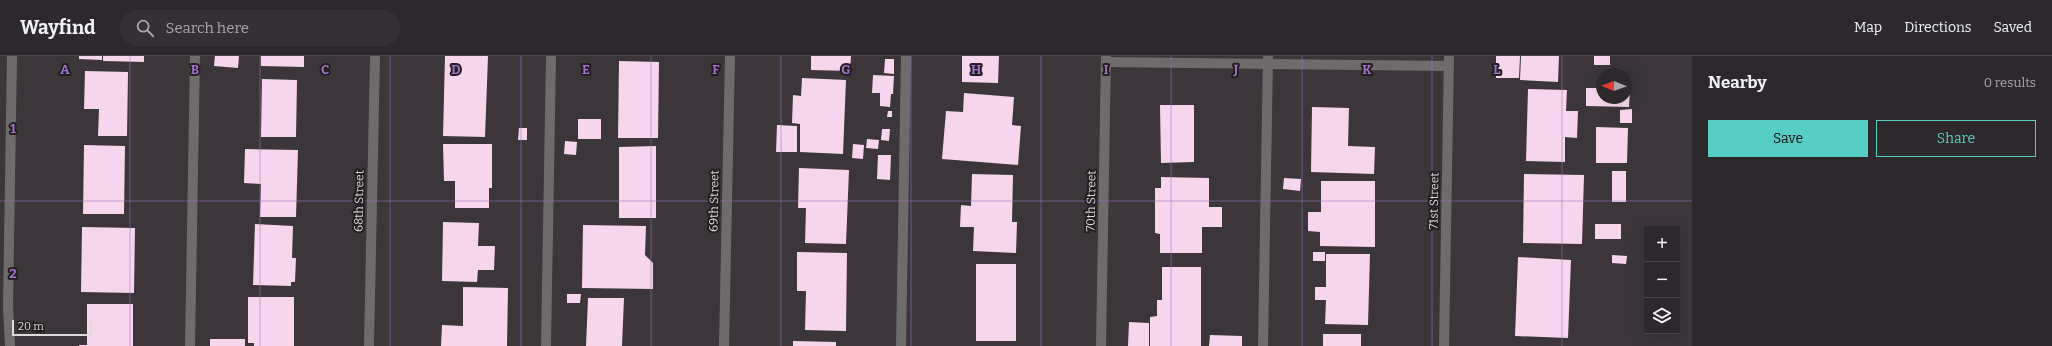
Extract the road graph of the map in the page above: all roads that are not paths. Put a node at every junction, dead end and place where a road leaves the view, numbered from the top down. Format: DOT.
graph roads {
  1 [pos="12,56"];
  2 [pos="196,56"];
  3 [pos="375,56"];
  4 [pos="551,56"];
  5 [pos="730,56"];
  6 [pos="906,56"];
  7 [pos="1106,59"];
  8 [pos="1268,60"];
  9 [pos="1449,61"];
  10 [pos="10,346"];
  11 [pos="190,346"];
  12 [pos="369,346"];
  13 [pos="546,346"];
  14 [pos="724,346"];
  15 [pos="901,346"];
  16 [pos="1101,346"];
  17 [pos="1263,346"];
  18 [pos="1444,346"];
  1 -- 10 [label="street"];
  2 -- 11 [label="street"];
  3 -- 12 [label="street, 68th Street"];
  4 -- 13 [label="street"];
  5 -- 14 [label="street, 69th Street"];
  6 -- 15 [label="street"];
  7 -- 8 [label="street"];
  7 -- 16 [label="street, 70th Street"];
  8 -- 9 [label="street"];
  8 -- 17 [label="street"];
  9 -- 18 [label="street, 71st Street"];
}
